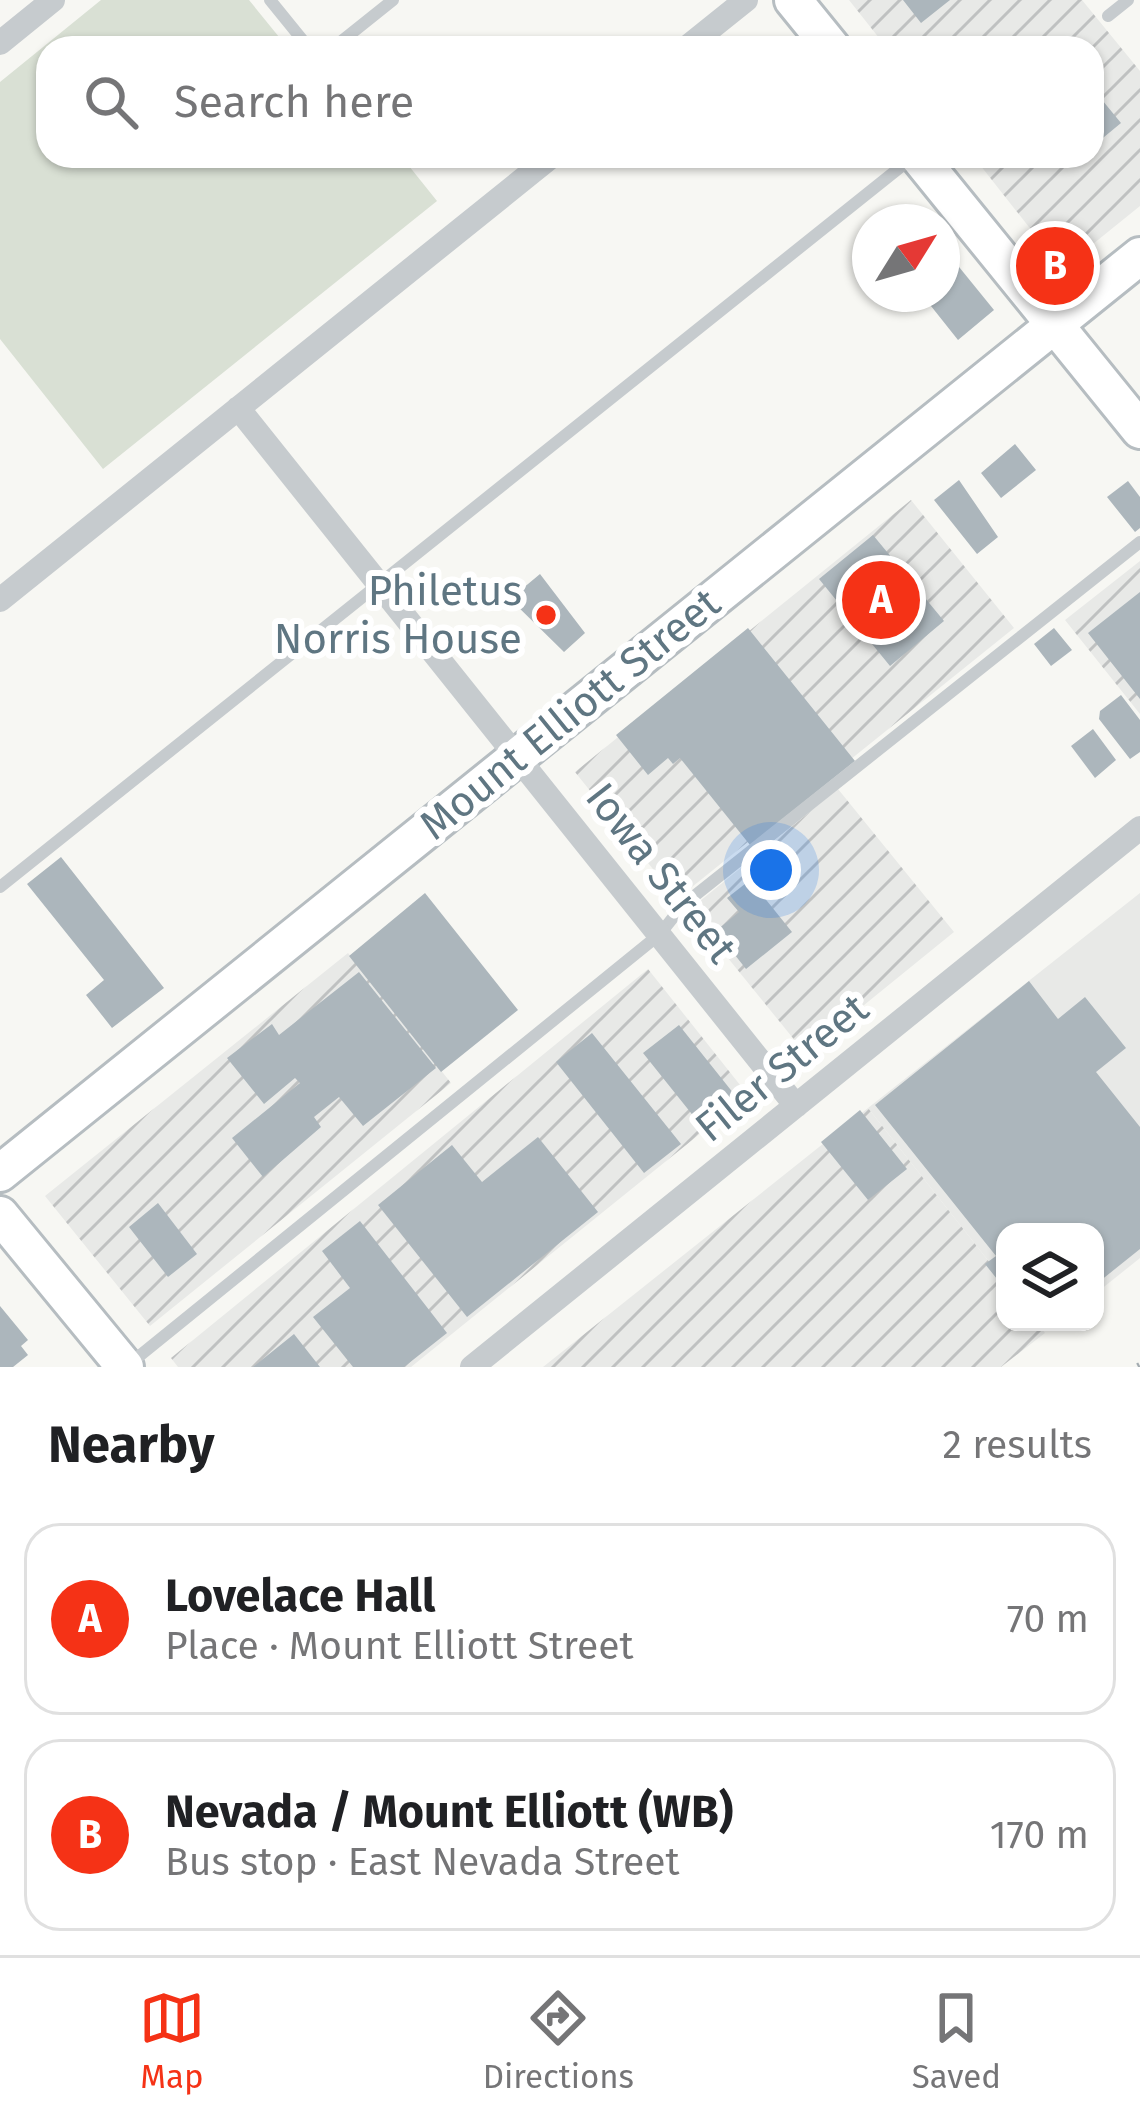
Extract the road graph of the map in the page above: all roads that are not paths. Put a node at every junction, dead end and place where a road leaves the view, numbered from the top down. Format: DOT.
graph roads {
  1 [pos="53,0"];
  2 [pos="270,0"];
  3 [pos="393,0"];
  4 [pos="746,0"];
  5 [pos="794,0"];
  6 [pos="1128,0"];
  7 [pos="1108,16"];
  8 [pos="299,36"];
  9 [pos="348,36"];
  10 [pos="701,36"];
  11 [pos="822,36"];
  12 [pos="0,43"];
  13 [pos="536,168"];
  14 [pos="901,168"];
  15 [pos="926,168"];
  16 [pos="1140,256"];
  17 [pos="1054,326"];
  18 [pos="238,408"];
  19 [pos="1140,430"];
  20 [pos="1140,542"];
  21 [pos="380,584"];
  22 [pos="0,600"];
  23 [pos="518,755"];
  24 [pos="1140,828"];
  25 [pos="0,887"];
  26 [pos="660,934"];
  27 [pos="796,1106"];
  28 [pos="0,1173"];
  29 [pos="0,1215"];
  30 [pos="125,1367"];
  31 [pos="472,1367"];
  1 -- 12 [label="street"];
  2 -- 8 [label="lane"];
  3 -- 9 [label="lane"];
  4 -- 10 [label="street"];
  5 -- 11 [label="street"];
  6 -- 7 [label="lane"];
  13 -- 18 [label="street"];
  14 -- 21 [label="lane"];
  15 -- 17 [label="street"];
  16 -- 17 [label="street, Mount Elliott Street"];
  17 -- 19 [label="street"];
  17 -- 23 [label="street, Mount Elliott Street"];
  18 -- 21 [label="street, Iowa Street"];
  18 -- 22 [label="street"];
  20 -- 26 [label="lane"];
  21 -- 23 [label="street, Iowa Street"];
  21 -- 25 [label="lane"];
  23 -- 26 [label="street, Iowa Street"];
  23 -- 28 [label="street, Mount Elliott Street"];
  24 -- 27 [label="street, Filer Street"];
  26 -- 27 [label="street, Iowa Street"];
  26 -- 30 [label="lane"];
  27 -- 31 [label="street, Filer Street"];
  29 -- 30 [label="street"];
}
